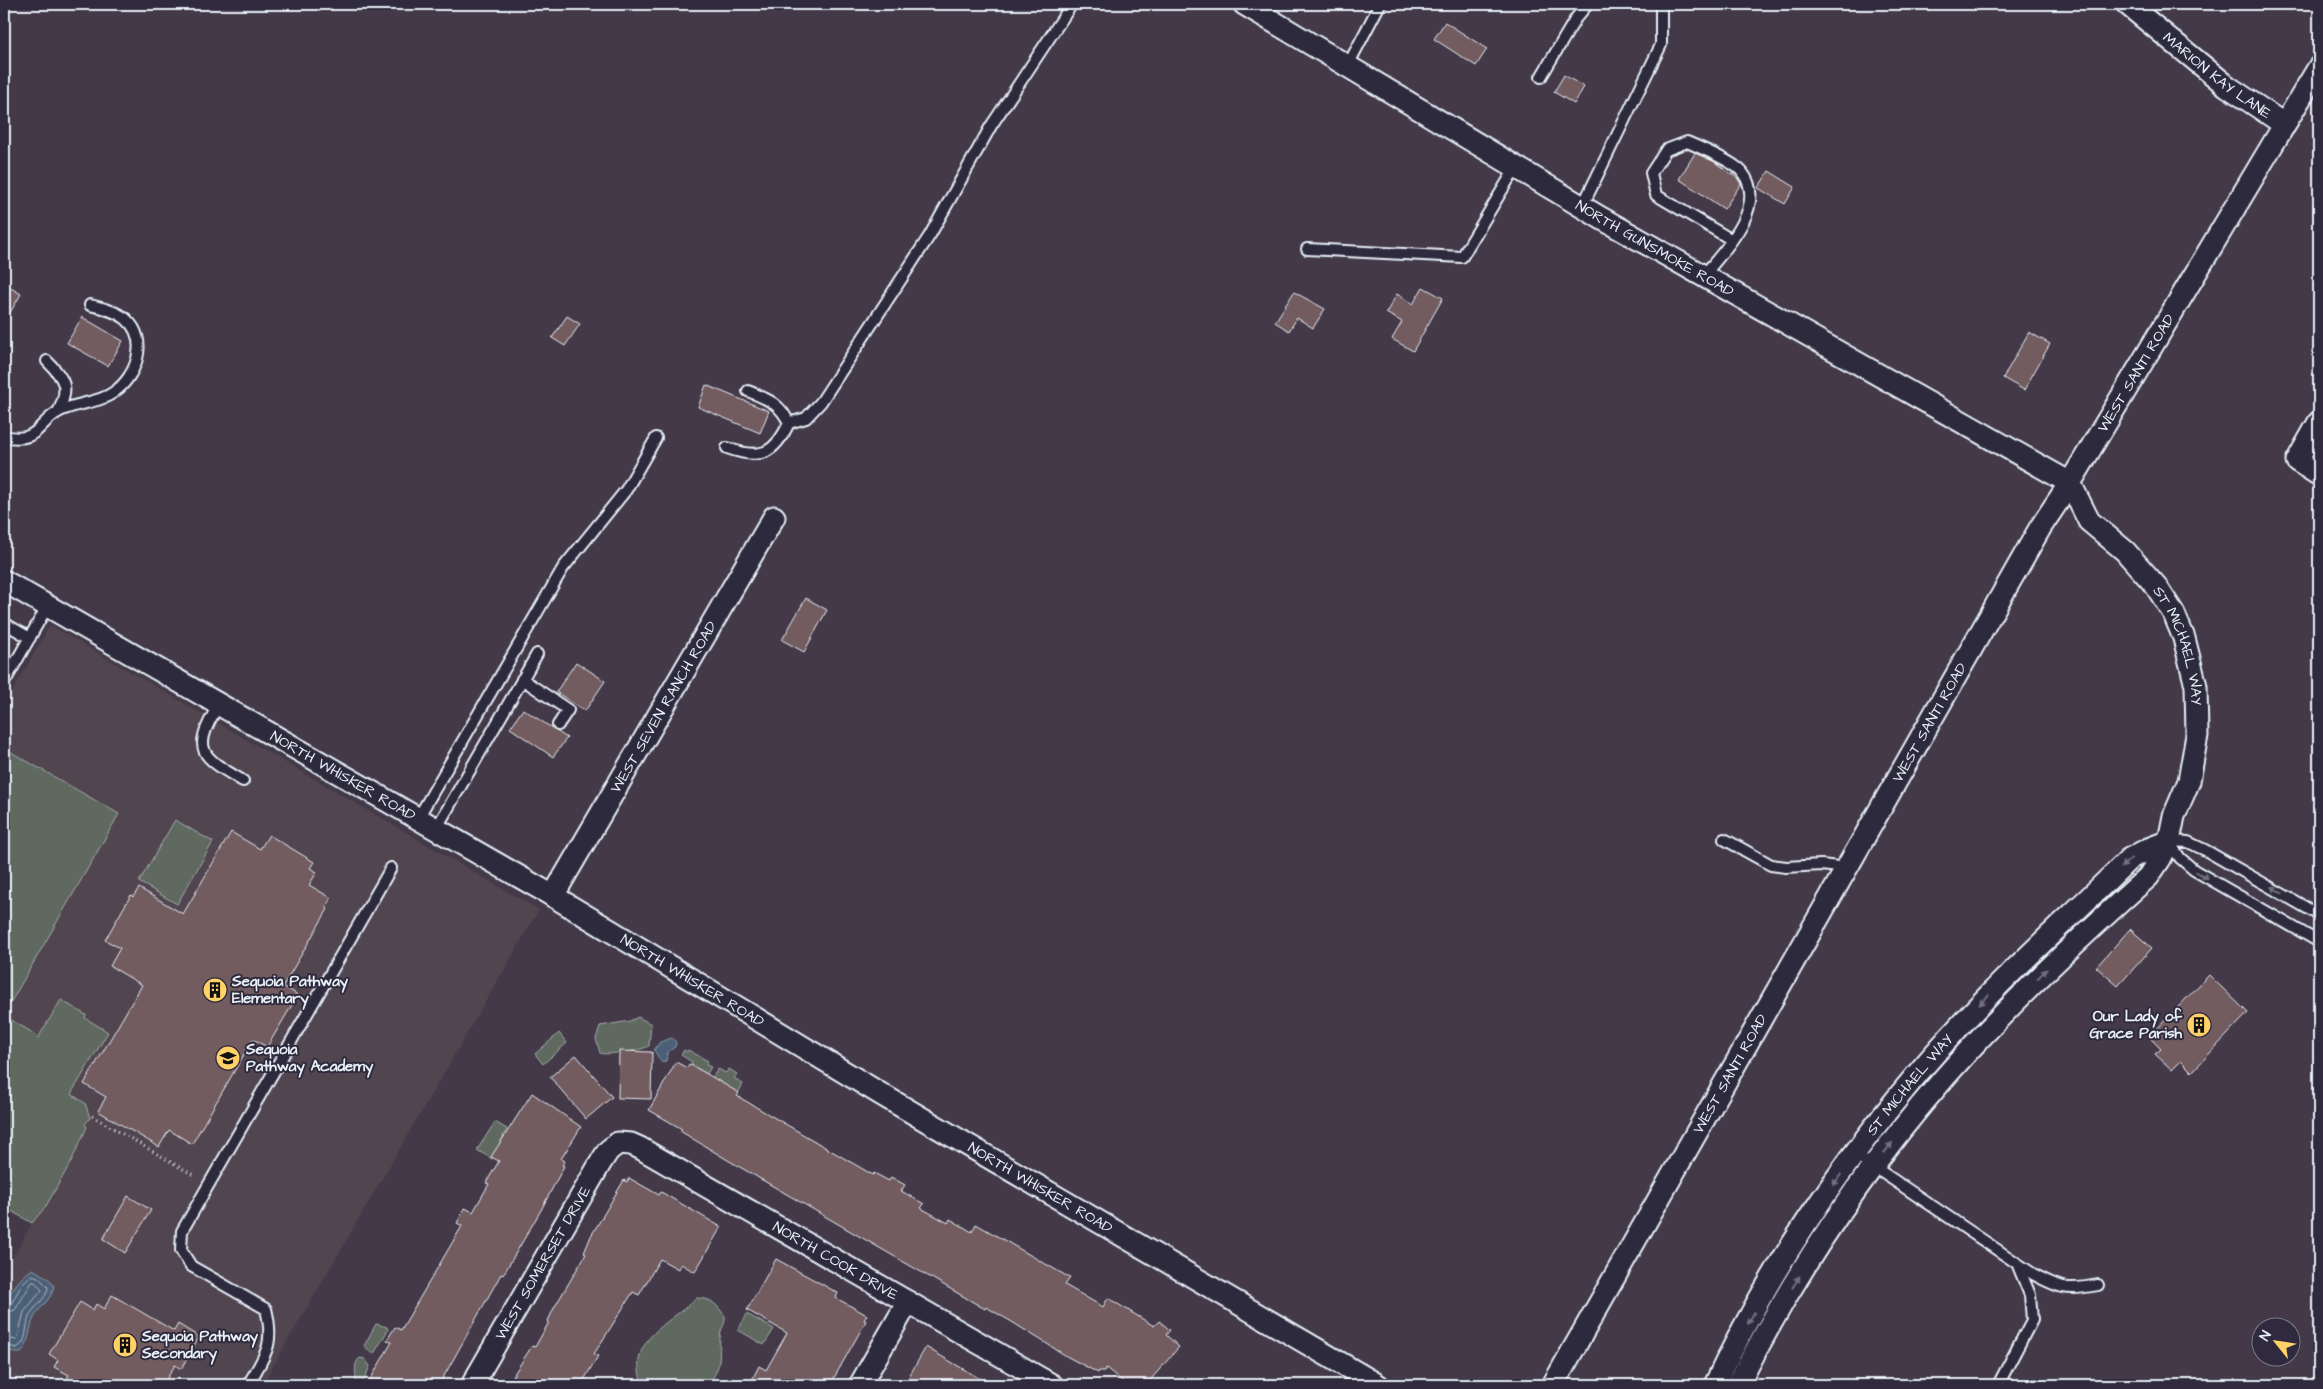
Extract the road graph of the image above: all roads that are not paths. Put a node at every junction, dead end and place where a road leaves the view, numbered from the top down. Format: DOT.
graph roads {
  1 [pos="1072,4"];
  2 [pos="1244,4"];
  3 [pos="1380,4"];
  4 [pos="1588,4"];
  5 [pos="1658,4"];
  6 [pos="2127,4"];
  7 [pos="1347,66"];
  8 [pos="2319,67"];
  9 [pos="1541,77"];
  10 [pos="2284,125"];
  11 [pos="1516,167"];
  12 [pos="1582,207"];
  13 [pos="1732,240"];
  14 [pos="1307,249"];
  15 [pos="1704,276"];
  16 [pos="90,305"];
  17 [pos="47,361"];
  18 [pos="748,391"];
  19 [pos="58,412"];
  20 [pos="2319,422"];
  21 [pos="789,423"];
  22 [pos="4,436"];
  23 [pos="656,438"];
  24 [pos="727,448"];
  25 [pos="2319,475"];
  26 [pos="2070,483"];
  27 [pos="774,517"];
  28 [pos="4,581"];
  29 [pos="48,607"];
  30 [pos="4,623"];
  31 [pos="30,638"];
  32 [pos="537,654"];
  33 [pos="522,679"];
  34 [pos="4,683"];
  35 [pos="218,706"];
  36 [pos="558,725"];
  37 [pos="243,781"];
  38 [pos="427,824"];
  39 [pos="1724,839"];
  40 [pos="2169,841"];
  41 [pos="391,868"];
  42 [pos="1847,868"];
  43 [pos="553,896"];
  44 [pos="2319,914"];
  45 [pos="2319,942"];
  46 [pos="2015,985"];
  47 [pos="618,1143"];
  48 [pos="1855,1154"];
  49 [pos="1874,1168"];
  50 [pos="2017,1263"];
  51 [pos="2098,1285"];
  52 [pos="908,1302"];
  53 [pos="248,1385"];
  54 [pos="472,1385"];
  55 [pos="860,1385"];
  56 [pos="1052,1385"];
  57 [pos="1378,1385"];
  58 [pos="1553,1385"];
  59 [pos="1715,1385"];
  60 [pos="1738,1385"];
  61 [pos="1998,1385"];
  1 -- 21 [label="lane"];
  2 -- 7 [label="street, NORTH GUNSMOKE ROAD"];
  3 -- 7 [label="lane"];
  4 -- 9 [label="lane"];
  5 -- 12 [label="lane"];
  6 -- 10 [label="street, MARION KAY LANE"];
  7 -- 11 [label="street, NORTH GUNSMOKE ROAD"];
  8 -- 10 [label="street, WEST SANTI ROAD"];
  10 -- 26 [label="street, WEST SANTI ROAD"];
  11 -- 12 [label="street, NORTH GUNSMOKE ROAD"];
  11 -- 14 [label="lane"];
  12 -- 15 [label="street, NORTH GUNSMOKE ROAD"];
  13 -- 13 [label="lane"];
  13 -- 15 [label="lane"];
  15 -- 26 [label="street, NORTH GUNSMOKE ROAD"];
  16 -- 19 [label="lane"];
  17 -- 19 [label="lane"];
  18 -- 21 [label="lane"];
  19 -- 22 [label="lane"];
  20 -- 25 [label="street"];
  21 -- 24 [label="lane"];
  23 -- 38 [label="lane"];
  26 -- 40 [label="street, ST MICHAEL WAY"];
  26 -- 42 [label="street, WEST SANTI ROAD"];
  27 -- 43 [label="street, WEST SEVEN RANCH ROAD"];
  28 -- 29 [label="street, NORTH WHISKER ROAD"];
  29 -- 31 [label="lane"];
  29 -- 35 [label="street, NORTH WHISKER ROAD"];
  30 -- 31 [label="lane"];
  31 -- 34 [label="lane"];
  32 -- 33 [label="lane"];
  33 -- 36 [label="lane"];
  33 -- 38 [label="lane"];
  35 -- 37 [label="lane"];
  35 -- 38 [label="street, NORTH WHISKER ROAD"];
  38 -- 43 [label="street, NORTH WHISKER ROAD"];
  39 -- 42 [label="lane"];
  44 -- 40 [label="lane, one-way"];
  40 -- 45 [label="lane, one-way"];
  40 -- 46 [label="street, ST MICHAEL WAY"];
  41 -- 53 [label="lane"];
  42 -- 58 [label="street, WEST SANTI ROAD"];
  43 -- 57 [label="street, NORTH WHISKER ROAD"];
  46 -- 48 [label="street, ST MICHAEL WAY, one-way"];
  49 -- 46 [label="street, ST MICHAEL WAY, one-way"];
  47 -- 52 [label="street, NORTH COOK DRIVE"];
  47 -- 54 [label="street, WEST SOMERSET DRIVE"];
  48 -- 49 [label="lane"];
  48 -- 59 [label="street, ST MICHAEL WAY, one-way"];
  49 -- 50 [label="lane"];
  60 -- 49 [label="street, ST MICHAEL WAY, one-way"];
  50 -- 51 [label="lane"];
  50 -- 61 [label="lane"];
  52 -- 55 [label="street"];
  52 -- 56 [label="street, NORTH COOK DRIVE"];
}
